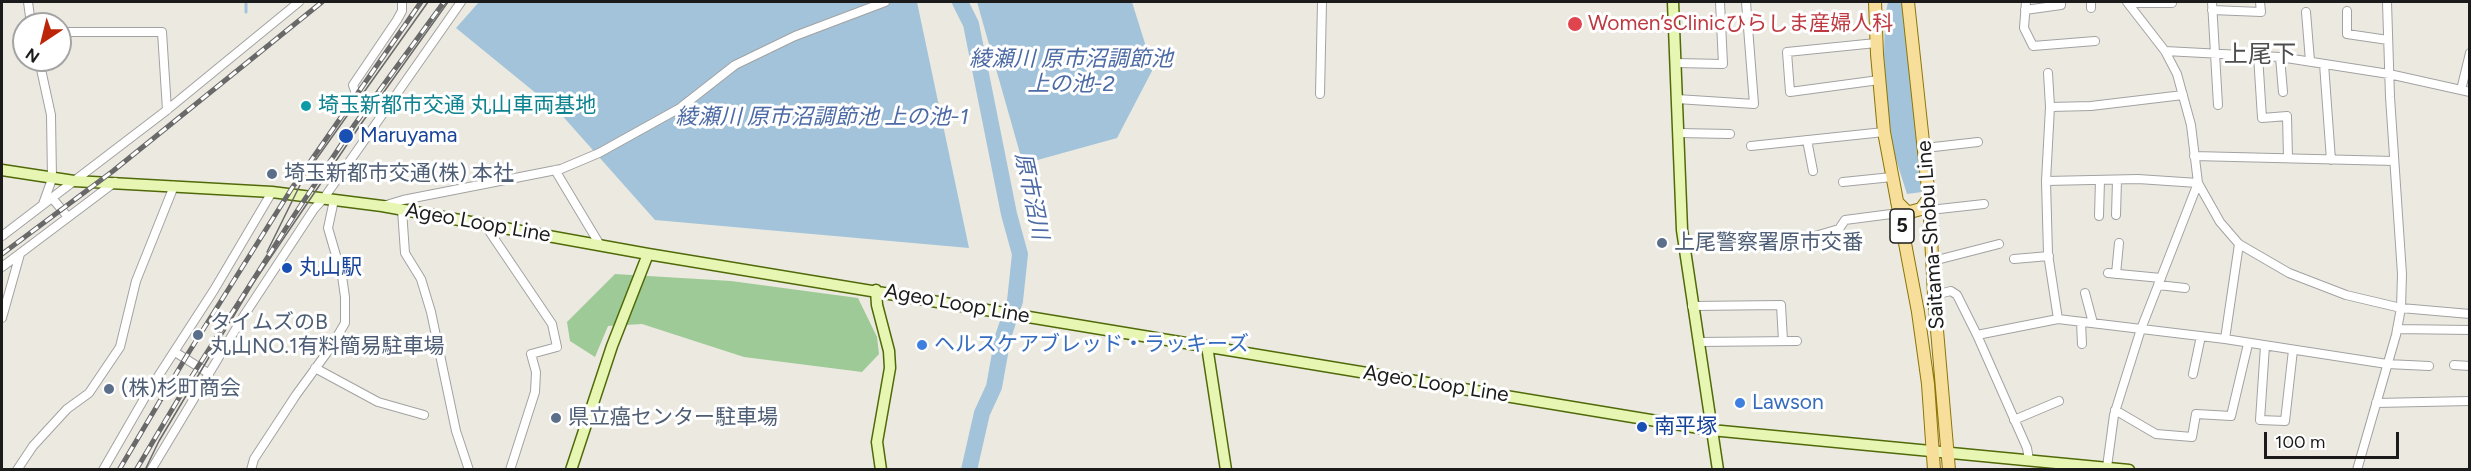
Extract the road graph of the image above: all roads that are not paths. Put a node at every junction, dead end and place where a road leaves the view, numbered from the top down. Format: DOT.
graph roads {
  1 [pos="299,2"];
  2 [pos="402,2"];
  3 [pos="461,2"];
  4 [pos="885,2"];
  5 [pos="1322,2"];
  6 [pos="1673,2"];
  7 [pos="1720,2"];
  8 [pos="1746,2"];
  9 [pos="1876,2"];
  10 [pos="1908,2"];
  11 [pos="2061,2"];
  12 [pos="2127,2"];
  13 [pos="2260,2"];
  14 [pos="2387,2"];
  15 [pos="2172,3"];
  16 [pos="2026,6"];
  17 [pos="2212,6"];
  18 [pos="2347,11"];
  19 [pos="2306,12"];
  20 [pos="72,32"];
  21 [pos="2388,40"];
  22 [pos="2095,41"];
  23 [pos="1876,43"];
  24 [pos="2165,51"];
  25 [pos="2215,53"];
  26 [pos="2469,53"];
  27 [pos="2258,56"];
  28 [pos="2280,57"];
  29 [pos="2310,61"];
  30 [pos="1676,63"];
  31 [pos="2324,64"];
  32 [pos="42,72"];
  33 [pos="2048,73"];
  34 [pos="2389,74"];
  35 [pos="1879,80"];
  36 [pos="2465,91"];
  37 [pos="2283,93"];
  38 [pos="1320,94"];
  39 [pos="2183,95"];
  40 [pos="1677,99"];
  41 [pos="2218,105"];
  42 [pos="2050,107"];
  43 [pos="380,108"];
  44 [pos="167,110"];
  45 [pos="1884,132"];
  46 [pos="1678,133"];
  47 [pos="1730,134"];
  48 [pos="1807,140"];
  49 [pos="1978,142"];
  50 [pos="1751,146"];
  51 [pos="1925,148"];
  52 [pos="2194,156"];
  53 [pos="2288,158"];
  54 [pos="2331,160"];
  55 [pos="2394,161"];
  56 [pos="2,170"];
  57 [pos="555,170"];
  58 [pos="1813,171"];
  59 [pos="1892,177"];
  60 [pos="52,179"];
  61 [pos="2100,180"];
  62 [pos="2117,180"];
  63 [pos="2046,181"];
  64 [pos="74,182"];
  65 [pos="115,182"];
  66 [pos="1843,182"];
  67 [pos="2198,183"];
  68 [pos="174,186"];
  69 [pos="272,192"];
  70 [pos="52,198"];
  71 [pos="329,199"];
  72 [pos="1930,204"];
  73 [pos="1984,204"];
  74 [pos="42,205"];
  75 [pos="382,206"];
  76 [pos="1898,207"];
  77 [pos="402,210"];
  78 [pos="2116,215"];
  79 [pos="2099,216"];
  80 [pos="68,218"];
  81 [pos="485,225"];
  82 [pos="2,236"];
  83 [pos="1782,239"];
  84 [pos="1747,240"];
  85 [pos="2119,243"];
  86 [pos="1999,244"];
  87 [pos="2239,244"];
  88 [pos="600,245"];
  89 [pos="1684,247"];
  90 [pos="20,253"];
  91 [pos="648,254"];
  92 [pos="2049,256"];
  93 [pos="2014,259"];
  94 [pos="1933,261"];
  95 [pos="2,267"];
  96 [pos="2160,282"];
  97 [pos="2185,288"];
  98 [pos="876,290"];
  99 [pos="2085,293"];
  100 [pos="1934,295"];
  101 [pos="1692,306"];
  102 [pos="2401,308"];
  103 [pos="2469,314"];
  104 [pos="2,318"];
  105 [pos="2058,320"];
  106 [pos="2081,322"];
  107 [pos="2093,323"];
  108 [pos="2397,328"];
  109 [pos="2141,329"];
  110 [pos="2469,330"];
  111 [pos="1977,335"];
  112 [pos="2201,336"];
  113 [pos="2225,339"];
  114 [pos="1783,341"];
  115 [pos="1797,341"];
  116 [pos="1698,342"];
  117 [pos="2082,344"];
  118 [pos="2248,344"];
  119 [pos="1206,346"];
  120 [pos="2265,346"];
  121 [pos="2293,350"];
  122 [pos="175,352"];
  123 [pos="2387,363"];
  124 [pos="2454,365"];
  125 [pos="2429,366"];
  126 [pos="2469,366"];
  127 [pos="315,368"];
  128 [pos="208,373"];
  129 [pos="2193,374"];
  130 [pos="2469,400"];
  131 [pos="2059,401"];
  132 [pos="2376,403"];
  133 [pos="2115,410"];
  134 [pos="423,415"];
  135 [pos="2014,420"];
  136 [pos="1711,430"];
  137 [pos="1931,450"];
  138 [pos="1947,452"];
  139 [pos="2030,459"];
  140 [pos="2107,467"];
  141 [pos="153,469"];
  142 [pos="17,470"];
  143 [pos="103,470"];
  144 [pos="251,470"];
  145 [pos="469,470"];
  146 [pos="510,470"];
  147 [pos="571,470"];
  148 [pos="881,470"];
  149 [pos="1226,470"];
  150 [pos="1718,470"];
  151 [pos="1934,470"];
  152 [pos="1949,470"];
  153 [pos="2129,470"];
  154 [pos="2358,470"];
  1 -- 44 [label="street"];
  2 -- 43 [label="street"];
  3 -- 43 [label="street"];
  4 -- 57 [label="street"];
  5 -- 38 [label="street"];
  6 -- 30 [label="main road"];
  7 -- 30 [label="street"];
  8 -- 40 [label="street"];
  9 -- 23 [label="main road, Saitama-Shobu Line / 5"];
  10 -- 51 [label="main road, Saitama-Shobu Line / 5"];
  11 -- 16 [label="street"];
  12 -- 15 [label="street"];
  12 -- 24 [label="street"];
  13 -- 17 [label="street"];
  14 -- 21 [label="street"];
  16 -- 22 [label="street"];
  17 -- 25 [label="street"];
  18 -- 21 [label="street"];
  19 -- 29 [label="street"];
  20 -- 44 [label="street"];
  21 -- 34 [label="street"];
  23 -- 35 [label="main road, Saitama-Shobu Line / 5"];
  23 -- 35 [label="street"];
  24 -- 25 [label="street"];
  24 -- 39 [label="street"];
  25 -- 27 [label="street"];
  25 -- 41 [label="street"];
  26 -- 36 [label="street"];
  27 -- 28 [label="street"];
  27 -- 53 [label="street"];
  28 -- 29 [label="street"];
  28 -- 37 [label="street"];
  29 -- 31 [label="street"];
  30 -- 40 [label="main road"];
  31 -- 34 [label="street"];
  31 -- 54 [label="street"];
  32 -- 60 [label="street"];
  33 -- 42 [label="street"];
  34 -- 36 [label="street"];
  34 -- 55 [label="street"];
  35 -- 45 [label="main road, Saitama-Shobu Line / 5"];
  39 -- 42 [label="street"];
  39 -- 52 [label="street"];
  40 -- 46 [label="main road"];
  42 -- 63 [label="street"];
  43 -- 71 [label="street"];
  44 -- 64 [label="street"];
  45 -- 48 [label="street"];
  45 -- 59 [label="main road, Saitama-Shobu Line / 5"];
  46 -- 47 [label="street"];
  46 -- 89 [label="main road"];
  48 -- 50 [label="street"];
  48 -- 58 [label="street"];
  49 -- 51 [label="street"];
  51 -- 72 [label="main road, Saitama-Shobu Line / 5"];
  52 -- 53 [label="street"];
  52 -- 67 [label="street"];
  53 -- 54 [label="street"];
  54 -- 55 [label="street"];
  55 -- 102 [label="street"];
  56 -- 60 [label="main road, Ageo Loop Line"];
  57 -- 75 [label="street"];
  57 -- 88 [label="street"];
  59 -- 66 [label="street"];
  59 -- 76 [label="main road, Saitama-Shobu Line / 5"];
  60 -- 64 [label="main road, Ageo Loop Line"];
  60 -- 74 [label="street"];
  61 -- 62 [label="street"];
  61 -- 63 [label="street"];
  61 -- 79 [label="street"];
  62 -- 67 [label="street"];
  62 -- 78 [label="street"];
  63 -- 92 [label="street"];
  64 -- 65 [label="main road, Ageo Loop Line"];
  64 -- 70 [label="street"];
  65 -- 68 [label="main road, Ageo Loop Line"];
  65 -- 80 [label="street"];
  67 -- 87 [label="street"];
  67 -- 96 [label="street"];
  68 -- 69 [label="main road, Ageo Loop Line"];
  68 -- 142 [label="street"];
  69 -- 71 [label="main road, Ageo Loop Line"];
  69 -- 122 [label="street"];
  70 -- 74 [label="street"];
  70 -- 80 [label="street"];
  71 -- 75 [label="main road, Ageo Loop Line"];
  71 -- 127 [label="street"];
  71 -- 128 [label="street"];
  72 -- 73 [label="street"];
  72 -- 76 [label="main road, 5"];
  72 -- 94 [label="main road, Saitama-Shobu Line / 5"];
  74 -- 82 [label="street"];
  75 -- 77 [label="main road, Ageo Loop Line"];
  76 -- 83 [label="street"];
  76 -- 137 [label="main road, Saitama-Shobu Line / 5"];
  77 -- 81 [label="main road, Ageo Loop Line"];
  77 -- 145 [label="street"];
  80 -- 90 [label="street"];
  81 -- 88 [label="main road, Ageo Loop Line"];
  81 -- 146 [label="street"];
  84 -- 89 [label="street"];
  85 -- 96 [label="street"];
  86 -- 94 [label="street"];
  87 -- 102 [label="street"];
  87 -- 113 [label="street"];
  88 -- 91 [label="main road, Ageo Loop Line"];
  89 -- 101 [label="main road"];
  90 -- 95 [label="street"];
  90 -- 104 [label="street"];
  91 -- 98 [label="main road, Ageo Loop Line"];
  91 -- 147 [label="main road"];
  92 -- 93 [label="street"];
  92 -- 105 [label="street"];
  94 -- 100 [label="main road, Saitama-Shobu Line / 5"];
  96 -- 97 [label="street"];
  96 -- 109 [label="street"];
  98 -- 119 [label="main road, Ageo Loop Line"];
  98 -- 148 [label="main road"];
  99 -- 107 [label="street"];
  100 -- 111 [label="street"];
  100 -- 138 [label="main road, Saitama-Shobu Line / 5"];
  101 -- 114 [label="street"];
  101 -- 116 [label="main road"];
  102 -- 103 [label="street"];
  102 -- 108 [label="street"];
  105 -- 106 [label="street"];
  105 -- 111 [label="street"];
  106 -- 107 [label="street"];
  106 -- 117 [label="street"];
  107 -- 109 [label="street"];
  108 -- 110 [label="street"];
  108 -- 123 [label="street"];
  109 -- 112 [label="street"];
  109 -- 133 [label="street"];
  111 -- 135 [label="street"];
  112 -- 113 [label="street"];
  112 -- 129 [label="street"];
  113 -- 118 [label="street"];
  114 -- 115 [label="street"];
  114 -- 116 [label="street"];
  116 -- 136 [label="main road"];
  118 -- 120 [label="street"];
  118 -- 133 [label="street"];
  119 -- 136 [label="main road, Ageo Loop Line"];
  119 -- 149 [label="main road"];
  120 -- 121 [label="street"];
  120 -- 121 [label="street"];
  121 -- 123 [label="street"];
  122 -- 128 [label="street"];
  122 -- 143 [label="street"];
  123 -- 125 [label="street"];
  123 -- 132 [label="street"];
  124 -- 126 [label="street"];
  127 -- 134 [label="street"];
  127 -- 144 [label="street"];
  128 -- 141 [label="street"];
  130 -- 132 [label="street"];
  131 -- 135 [label="street"];
  132 -- 154 [label="street"];
  133 -- 140 [label="street"];
  135 -- 139 [label="street"];
  136 -- 137 [label="main road, Ageo Loop Line"];
  136 -- 150 [label="main road"];
  137 -- 138 [label="main road, Ageo Loop Line"];
  137 -- 151 [label="main road, Saitama-Shobu Line / 5"];
  138 -- 139 [label="main road, Ageo Loop Line"];
  138 -- 152 [label="main road, Saitama-Shobu Line / 5"];
  139 -- 140 [label="main road, Ageo Loop Line"];
  140 -- 153 [label="main road, Ageo Loop Line"];
}
